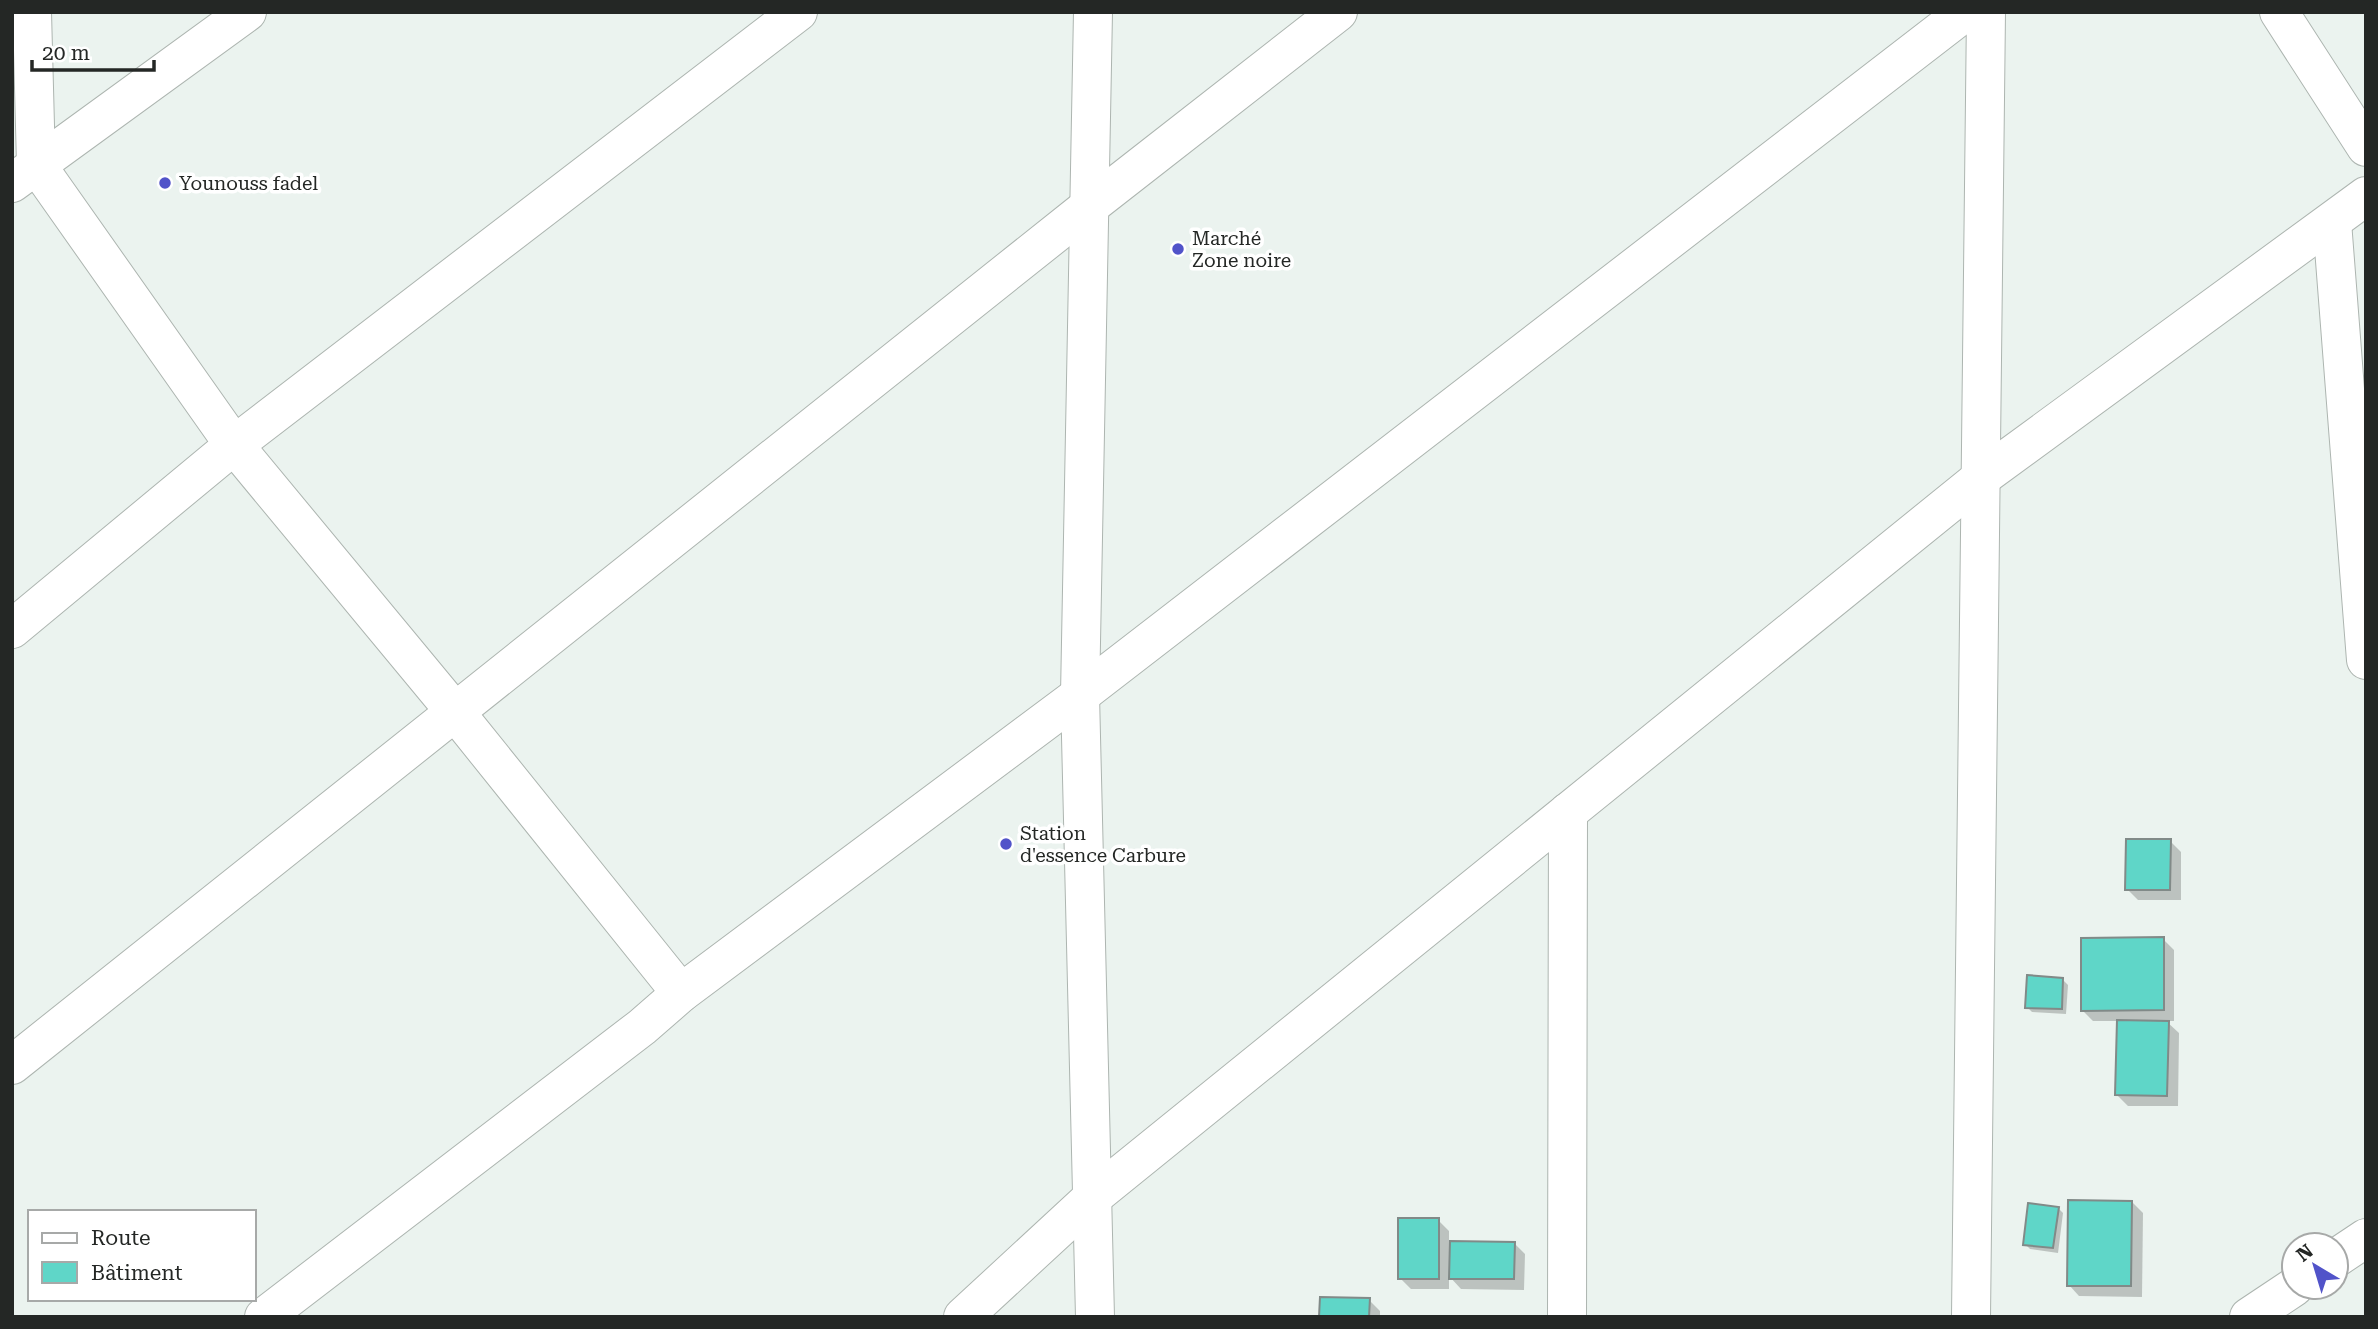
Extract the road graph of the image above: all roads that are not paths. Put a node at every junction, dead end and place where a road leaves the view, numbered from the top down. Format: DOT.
graph roads {
  1 [pos="32,12"];
  2 [pos="247,12"];
  3 [pos="798,12"];
  4 [pos="1093,12"];
  5 [pos="1338,12"];
  6 [pos="1965,12"];
  7 [pos="1986,12"];
  8 [pos="2279,12"];
  9 [pos="2366,147"];
  10 [pos="24,173"];
  11 [pos="2366,196"];
  12 [pos="1091,205"];
  13 [pos="2332,222"];
  14 [pos="234,445"];
  15 [pos="1982,477"];
  16 [pos="12,629"];
  17 [pos="2366,657"];
  18 [pos="1080,695"];
  19 [pos="456,713"];
  20 [pos="1568,812"];
  21 [pos="681,993"];
  22 [pos="12,1065"];
  23 [pos="1094,1196"];
  24 [pos="2366,1238"];
  25 [pos="2350,1249"];
  26 [pos="2280,1296"];
  27 [pos="264,1317"];
  28 [pos="963,1317"];
  29 [pos="1095,1317"];
  30 [pos="1567,1317"];
  31 [pos="1971,1317"];
  32 [pos="2249,1317"];
  1 -- 10 [label="street"];
  2 -- 10 [label="street"];
  3 -- 14 [label="street"];
  4 -- 12 [label="street"];
  5 -- 12 [label="street"];
  6 -- 18 [label="street"];
  7 -- 15 [label="street"];
  8 -- 9 [label="street"];
  10 -- 14 [label="street"];
  11 -- 13 [label="street"];
  12 -- 18 [label="street"];
  12 -- 19 [label="street"];
  13 -- 15 [label="street"];
  13 -- 17 [label="street"];
  14 -- 16 [label="street"];
  14 -- 19 [label="street"];
  15 -- 20 [label="street"];
  15 -- 31 [label="street"];
  18 -- 21 [label="street"];
  18 -- 23 [label="street"];
  19 -- 21 [label="street"];
  19 -- 22 [label="street"];
  20 -- 23 [label="street"];
  20 -- 30 [label="street"];
  21 -- 27 [label="street"];
  23 -- 28 [label="street"];
  23 -- 29 [label="street"];
  24 -- 25 [label="street"];
  26 -- 32 [label="street"];
}
